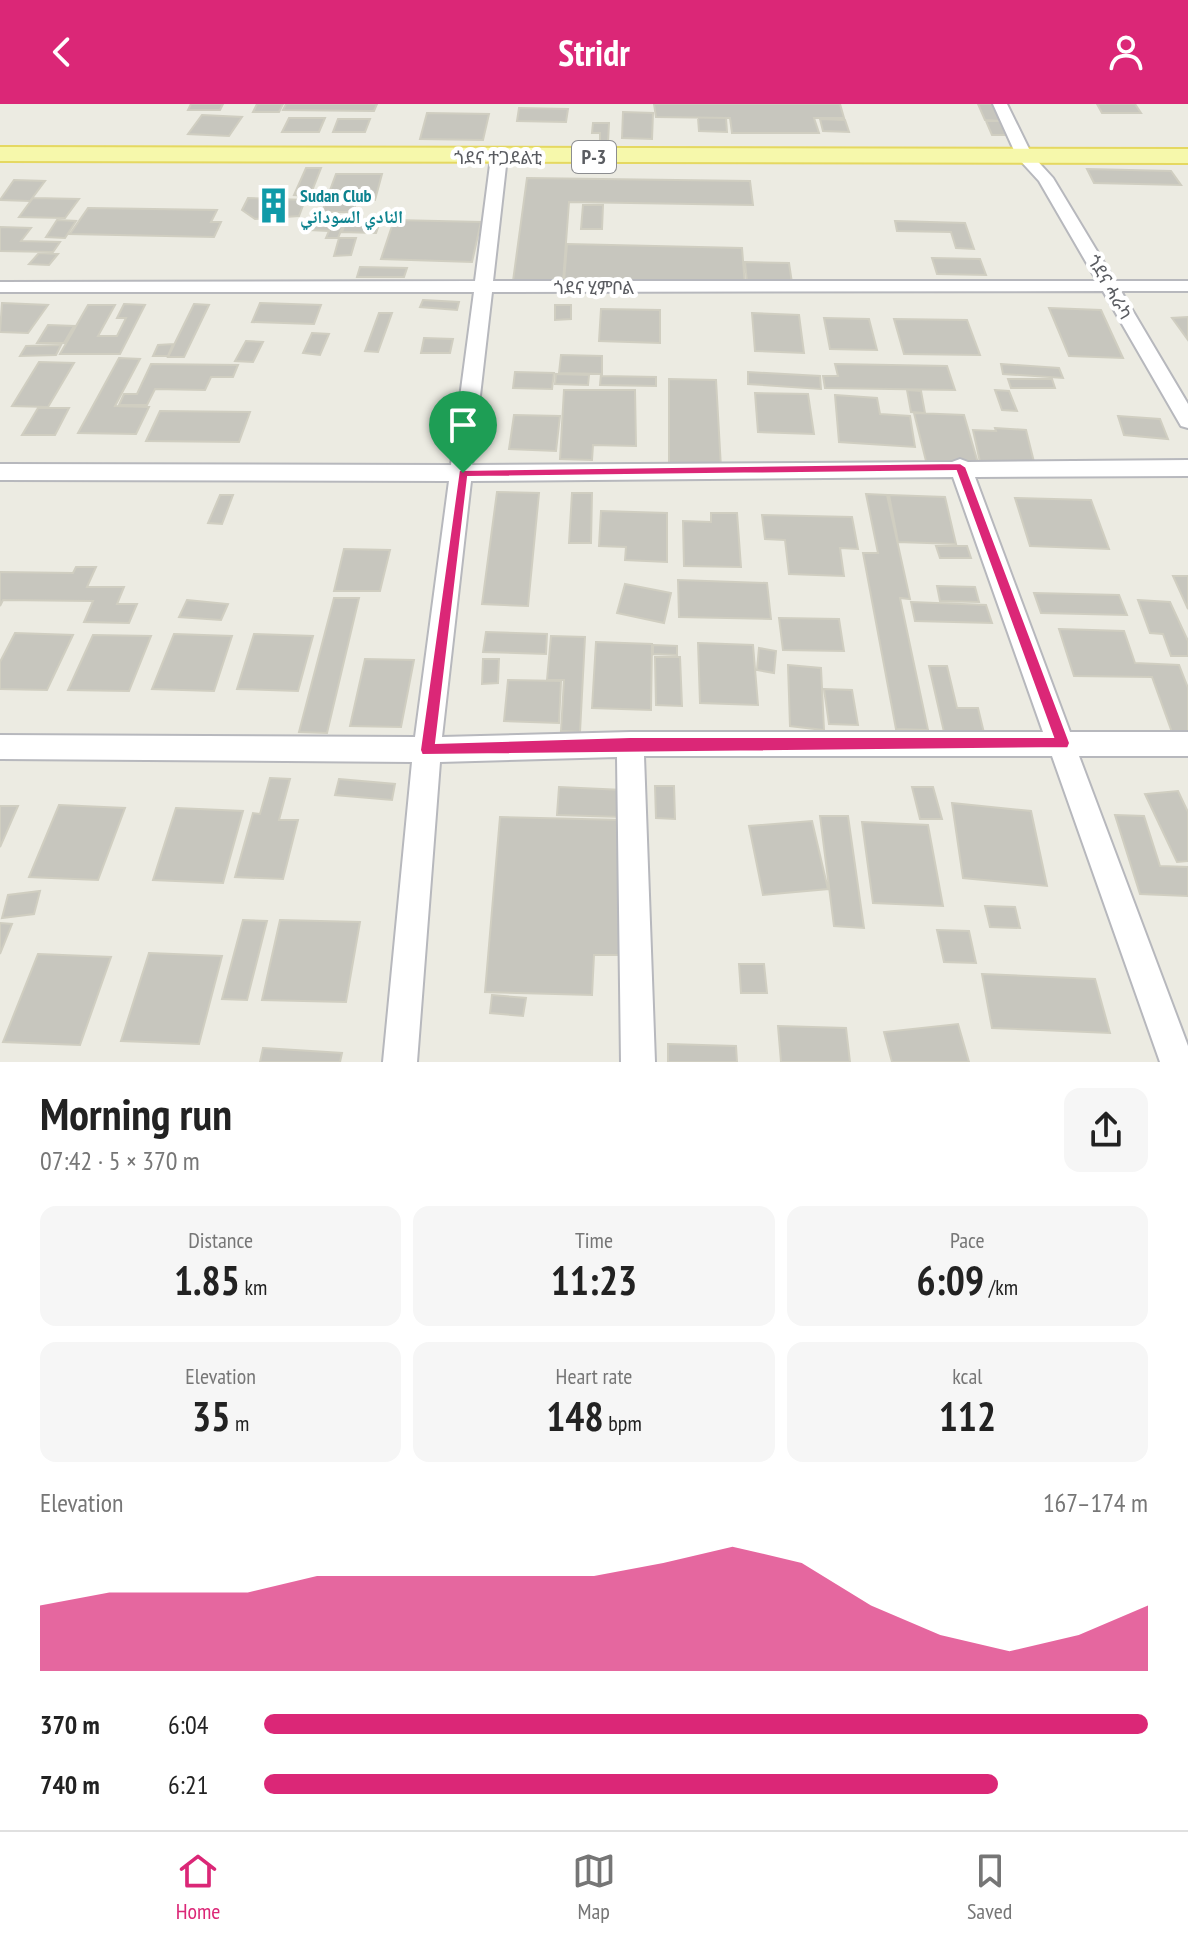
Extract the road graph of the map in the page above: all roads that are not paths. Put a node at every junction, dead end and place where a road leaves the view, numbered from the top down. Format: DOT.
graph roads {
  1 [pos="1000,104"];
  2 [pos="2,156"];
  3 [pos="1188,156"];
  4 [pos="499,157"];
  5 [pos="1025,157"];
  6 [pos="1109,286"];
  7 [pos="1188,286"];
  8 [pos="0,287"];
  9 [pos="485,287"];
  10 [pos="1188,421"];
  11 [pos="960,467"];
  12 [pos="1188,468"];
  13 [pos="0,472"];
  14 [pos="463,473"];
  15 [pos="1063,743"];
  16 [pos="630,744"];
  17 [pos="1188,744"];
  18 [pos="0,747"];
  19 [pos="427,750"];
  20 [pos="400,1062"];
  21 [pos="638,1062"];
  22 [pos="1177,1062"];
  1 -- 5 [label="street, ጎደና ሓራካ"];
  2 -- 4 [label="main road, ጎደና ተጋደልቲ / P-3"];
  3 -- 5 [label="main road, ጎደና ተጋደልቲ / P-3"];
  4 -- 5 [label="main road, ጎደና ተጋደልቲ / P-3"];
  4 -- 9 [label="street"];
  5 -- 6 [label="street, ጎደና ሓራካ"];
  6 -- 7 [label="street, ጎደና ሂምቦል"];
  6 -- 9 [label="street, ጎደና ሂምቦል"];
  6 -- 10 [label="street, ጎደና ሓራካ"];
  8 -- 9 [label="street, ጎደና ሂምቦል"];
  9 -- 14 [label="street"];
  11 -- 12 [label="street"];
  11 -- 14 [label="street"];
  11 -- 15 [label="street"];
  13 -- 14 [label="street"];
  14 -- 19 [label="street"];
  15 -- 16 [label="street"];
  15 -- 17 [label="street"];
  15 -- 22 [label="street"];
  16 -- 19 [label="street"];
  16 -- 21 [label="street"];
  18 -- 19 [label="street"];
  19 -- 20 [label="street"];
}
